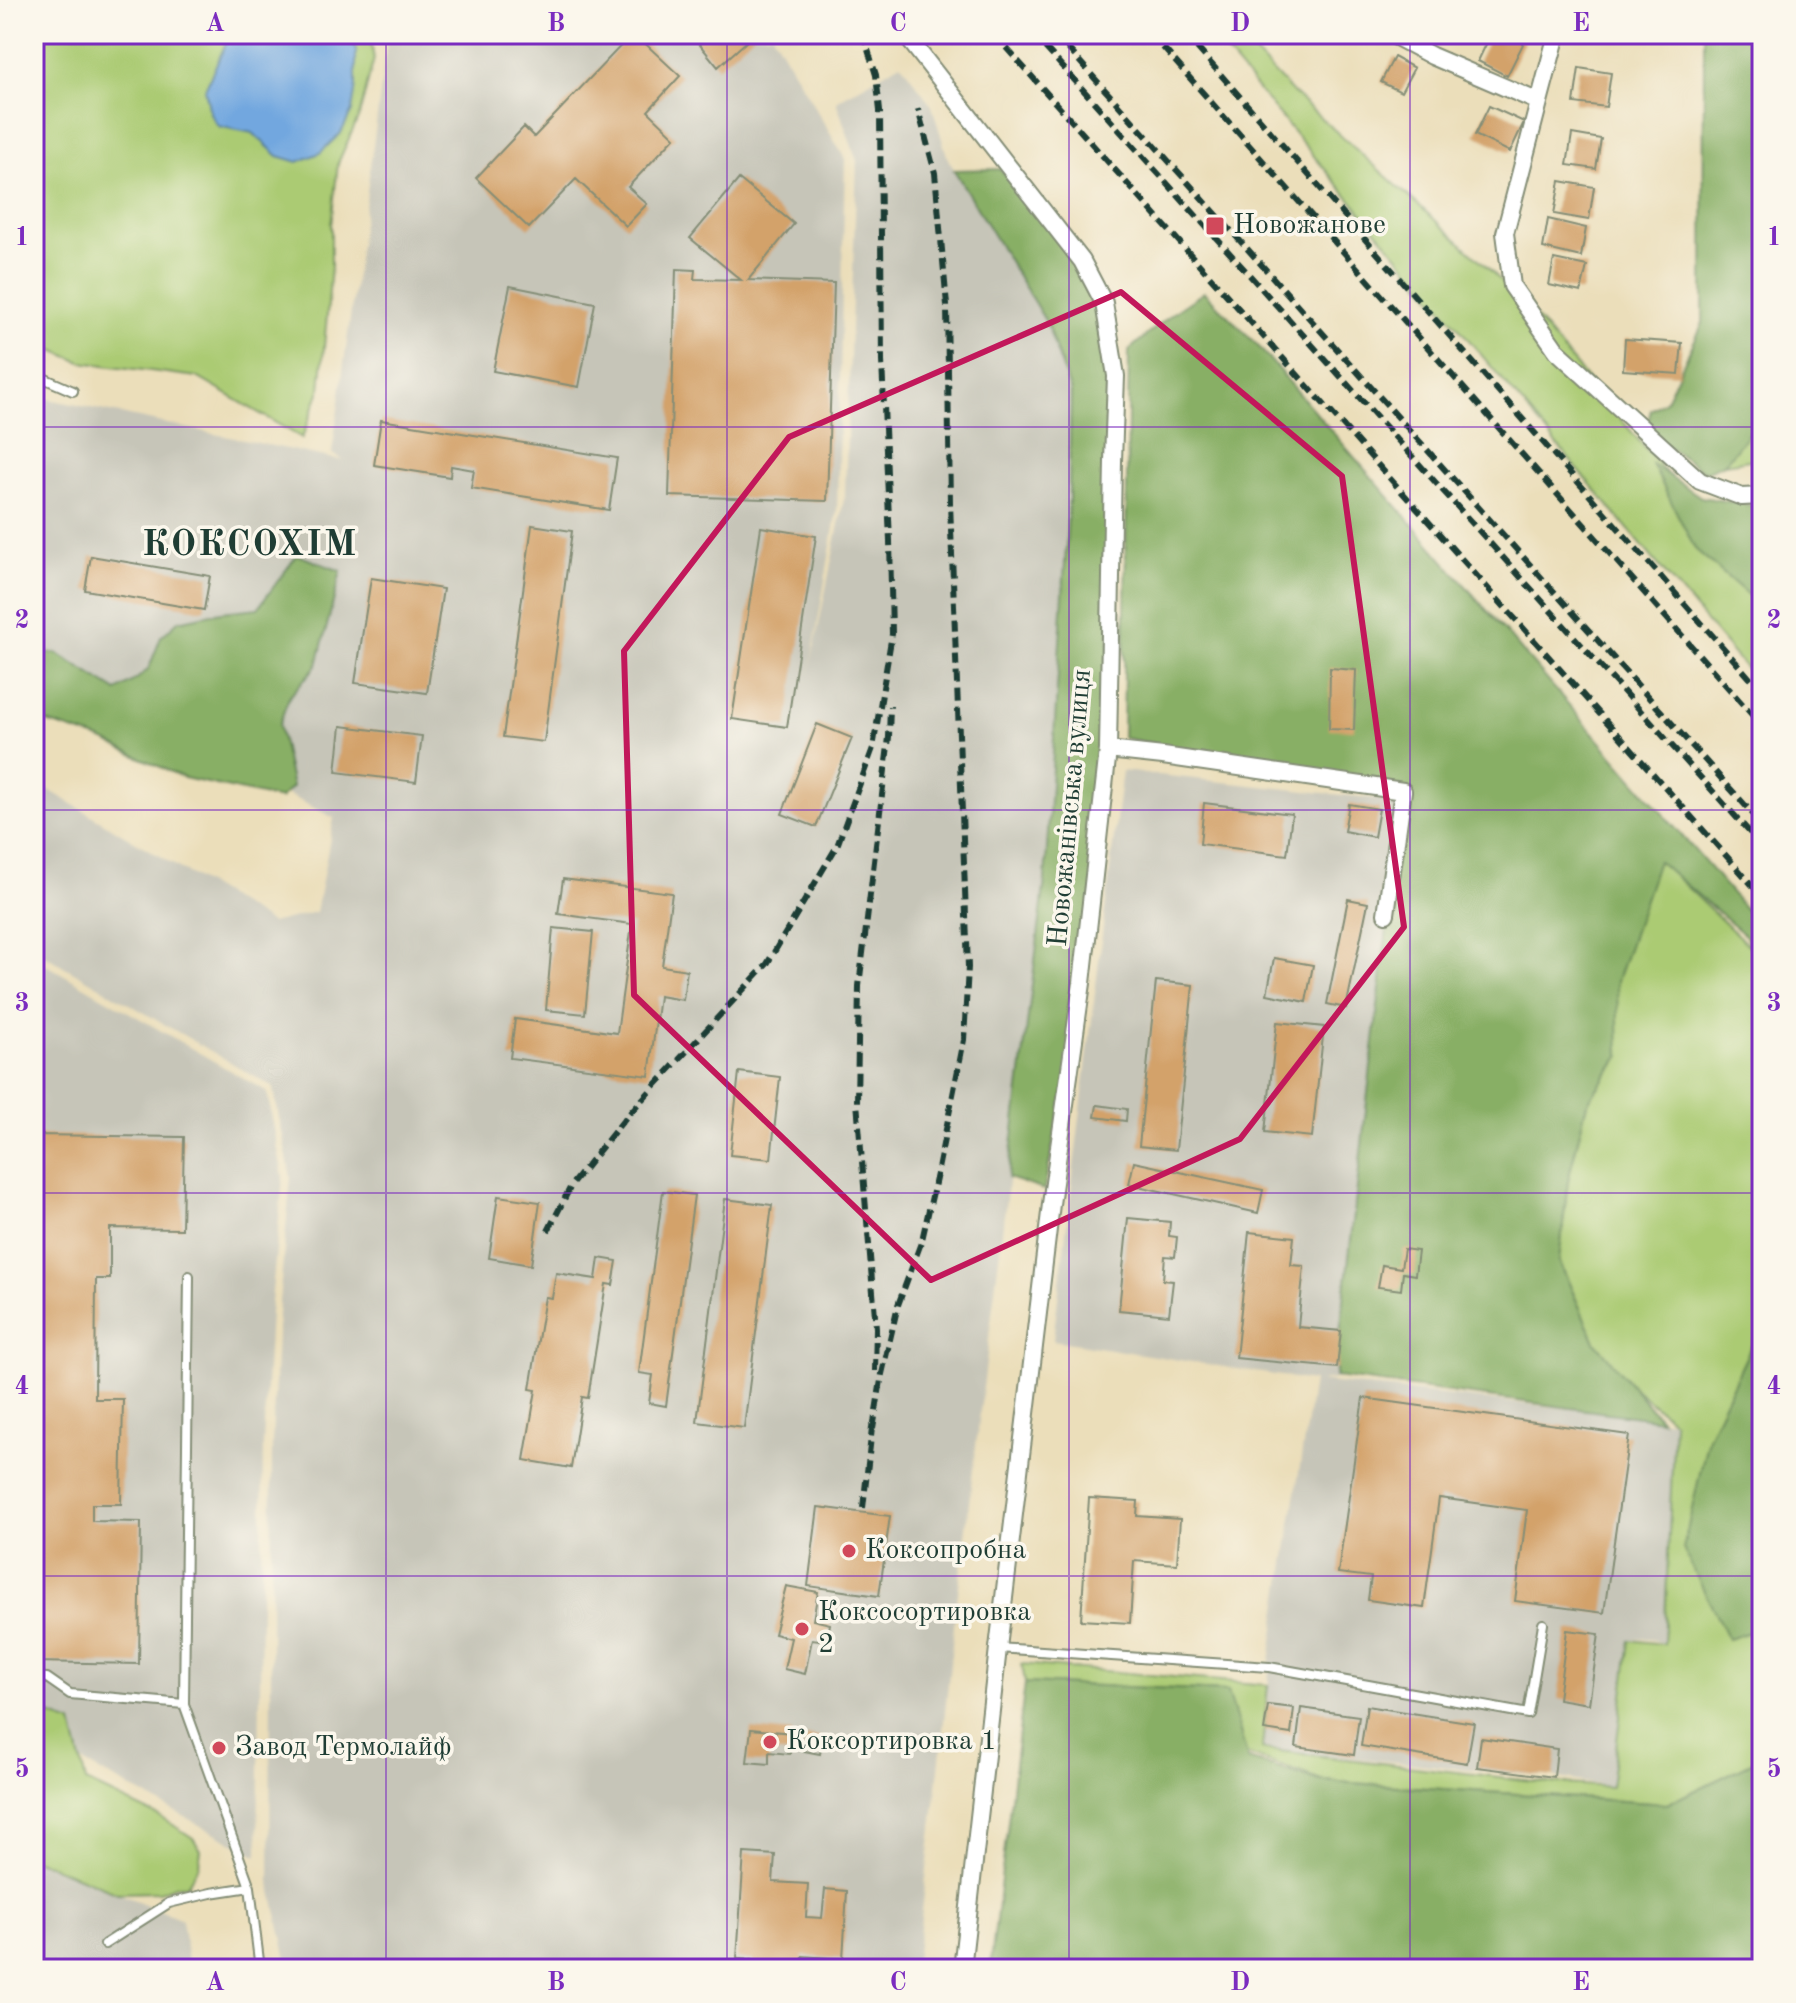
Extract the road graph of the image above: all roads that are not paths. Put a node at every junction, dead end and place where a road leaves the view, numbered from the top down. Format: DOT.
graph roads {
  1 [pos="905,34"];
  2 [pos="1391,34"];
  3 [pos="1557,34"];
  4 [pos="1539,102"];
  5 [pos="34,374"];
  6 [pos="73,391"];
  7 [pos="1762,496"];
  8 [pos="1108,750"];
  9 [pos="1386,914"];
  10 [pos="189,1276"];
  11 [pos="1543,1624"];
  12 [pos="998,1648"];
  13 [pos="34,1677"];
  14 [pos="184,1704"];
  15 [pos="250,1887"];
  16 [pos="105,1944"];
  17 [pos="260,1969"];
  18 [pos="962,1969"];
  1 -- 8 [label="street, Новожанівська вулиця"];
  2 -- 4 [label="street"];
  3 -- 4 [label="street"];
  4 -- 7 [label="street"];
  5 -- 6 [label="lane"];
  8 -- 9 [label="street"];
  8 -- 12 [label="street, Новожанівська вулиця"];
  10 -- 14 [label="lane"];
  11 -- 12 [label="lane"];
  12 -- 18 [label="street, Новожанівська вулиця"];
  13 -- 14 [label="lane"];
  14 -- 15 [label="lane"];
  15 -- 16 [label="lane"];
  15 -- 17 [label="lane"];
}
